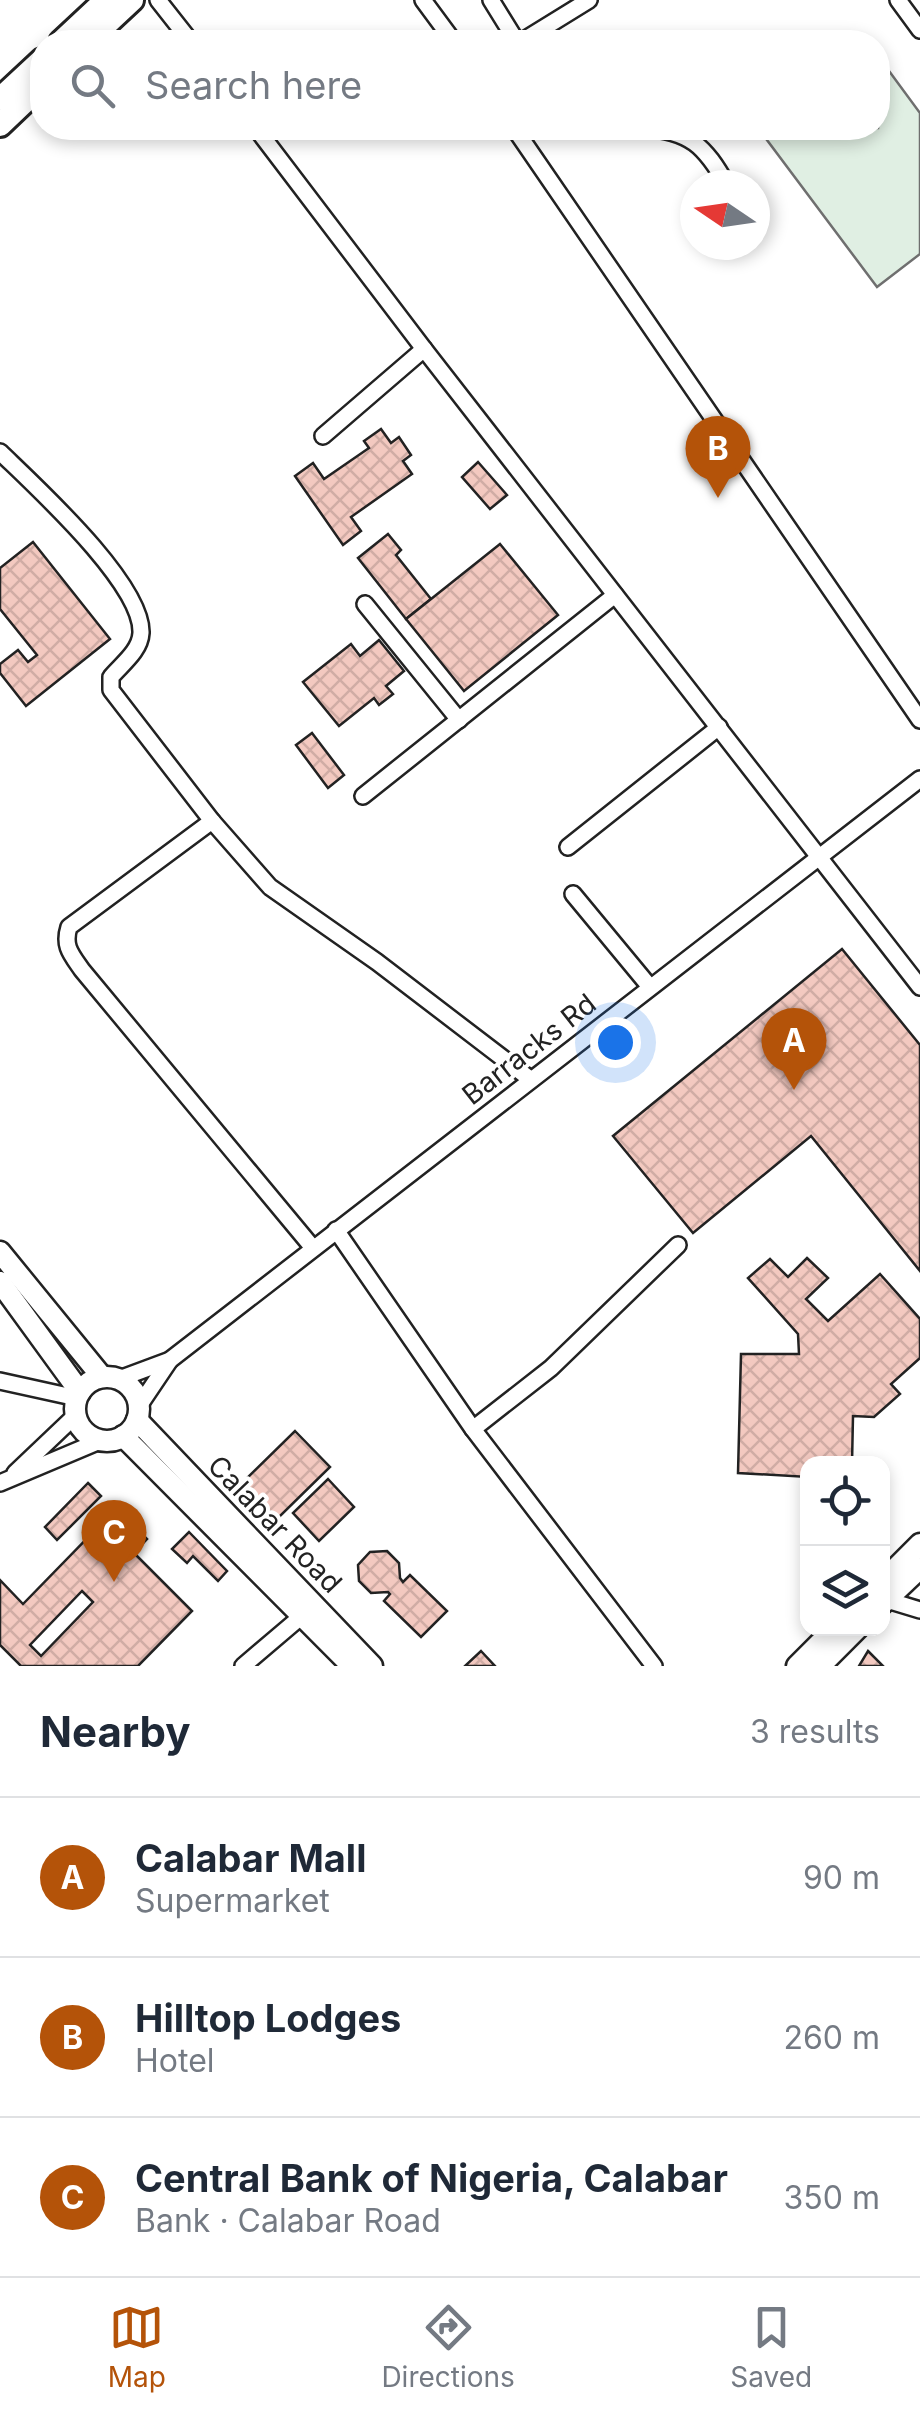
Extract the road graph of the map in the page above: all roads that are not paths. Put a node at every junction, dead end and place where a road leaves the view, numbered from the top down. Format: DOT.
graph roads {
  1 [pos="106,0"];
  2 [pos="132,0"];
  3 [pos="158,0"];
  4 [pos="423,0"];
  5 [pos="491,0"];
  6 [pos="589,0"];
  7 [pos="898,0"];
  8 [pos="74,30"];
  9 [pos="100,30"];
  10 [pos="182,30"];
  11 [pos="445,30"];
  12 [pos="511,30"];
  13 [pos="539,30"];
  14 [pos="920,30"];
  15 [pos="30,71"];
  16 [pos="30,96"];
  17 [pos="0,99"];
  18 [pos="0,125"];
  19 [pos="265,140"];
  20 [pos="522,140"];
  21 [pos="691,140"];
  22 [pos="718,170"];
  23 [pos="424,349"];
  24 [pos="323,436"];
  25 [pos="0,452"];
  26 [pos="616,595"];
  27 [pos="365,604"];
  28 [pos="459,720"];
  29 [pos="920,720"];
  30 [pos="719,727"];
  31 [pos="920,779"];
  32 [pos="363,796"];
  33 [pos="212,821"];
  34 [pos="568,848"];
  35 [pos="820,855"];
  36 [pos="573,894"];
  37 [pos="920,986"];
  38 [pos="650,987"];
  39 [pos="530,1079"];
  40 [pos="336,1230"];
  41 [pos="678,1245"];
  42 [pos="313,1248"];
  43 [pos="0,1252"];
  44 [pos="0,1282"];
  45 [pos="170,1360"];
  46 [pos="111,1378"];
  47 [pos="0,1381"];
  48 [pos="78,1402"];
  49 [pos="133,1421"];
  50 [pos="473,1429"];
  51 [pos="102,1440"];
  52 [pos="4,1481"];
  53 [pos="920,1544"];
  54 [pos="920,1568"];
  55 [pos="890,1586"];
  56 [pos="890,1590"];
  57 [pos="890,1598"];
  58 [pos="920,1610"];
  59 [pos="303,1615"];
  60 [pos="827,1636"];
  61 [pos="850,1636"];
  62 [pos="242,1666"];
  63 [pos="352,1666"];
  64 [pos="372,1666"];
  65 [pos="654,1666"];
  66 [pos="797,1666"];
  67 [pos="820,1666"];
  1 -- 8 [label="highway"];
  2 -- 9 [label="highway"];
  3 -- 10 [label="street"];
  4 -- 11 [label="street"];
  5 -- 12 [label="street"];
  6 -- 13 [label="street"];
  7 -- 14 [label="street"];
  15 -- 17 [label="highway"];
  16 -- 18 [label="highway"];
  19 -- 23 [label="street"];
  20 -- 29 [label="street"];
  21 -- 22 [label="street"];
  23 -- 24 [label="street"];
  23 -- 26 [label="street"];
  25 -- 33 [label="street"];
  26 -- 28 [label="street"];
  26 -- 30 [label="street"];
  27 -- 28 [label="street"];
  28 -- 32 [label="street"];
  30 -- 34 [label="street"];
  30 -- 35 [label="street"];
  31 -- 35 [label="street, Barracks Rd"];
  33 -- 39 [label="street"];
  33 -- 42 [label="street"];
  35 -- 37 [label="street"];
  35 -- 38 [label="street, Barracks Rd"];
  36 -- 38 [label="street"];
  38 -- 39 [label="street, Barracks Rd"];
  39 -- 40 [label="street, Barracks Rd"];
  40 -- 42 [label="street, Barracks Rd"];
  40 -- 50 [label="street"];
  41 -- 50 [label="street"];
  42 -- 45 [label="street, Barracks Rd"];
  43 -- 46 [label="main road"];
  44 -- 48 [label="main road"];
  45 -- 46 [label="street, Barracks Rd"];
  45 -- 49 [label="street, Barracks Rd"];
  46 -- 48 [label="main road"];
  46 -- 49 [label="main road"];
  47 -- 48 [label="street"];
  48 -- 51 [label="main road"];
  48 -- 52 [label="street"];
  49 -- 51 [label="main road"];
  49 -- 59 [label="main road, Calabar Road"];
  49 -- 64 [label="main road, Calabar Road"];
  50 -- 65 [label="street"];
  51 -- 52 [label="street"];
  53 -- 55 [label="main road"];
  54 -- 56 [label="main road"];
  57 -- 58 [label="street"];
  59 -- 62 [label="street"];
  59 -- 63 [label="main road, Calabar Road"];
  60 -- 66 [label="main road"];
  61 -- 67 [label="main road"];
}
